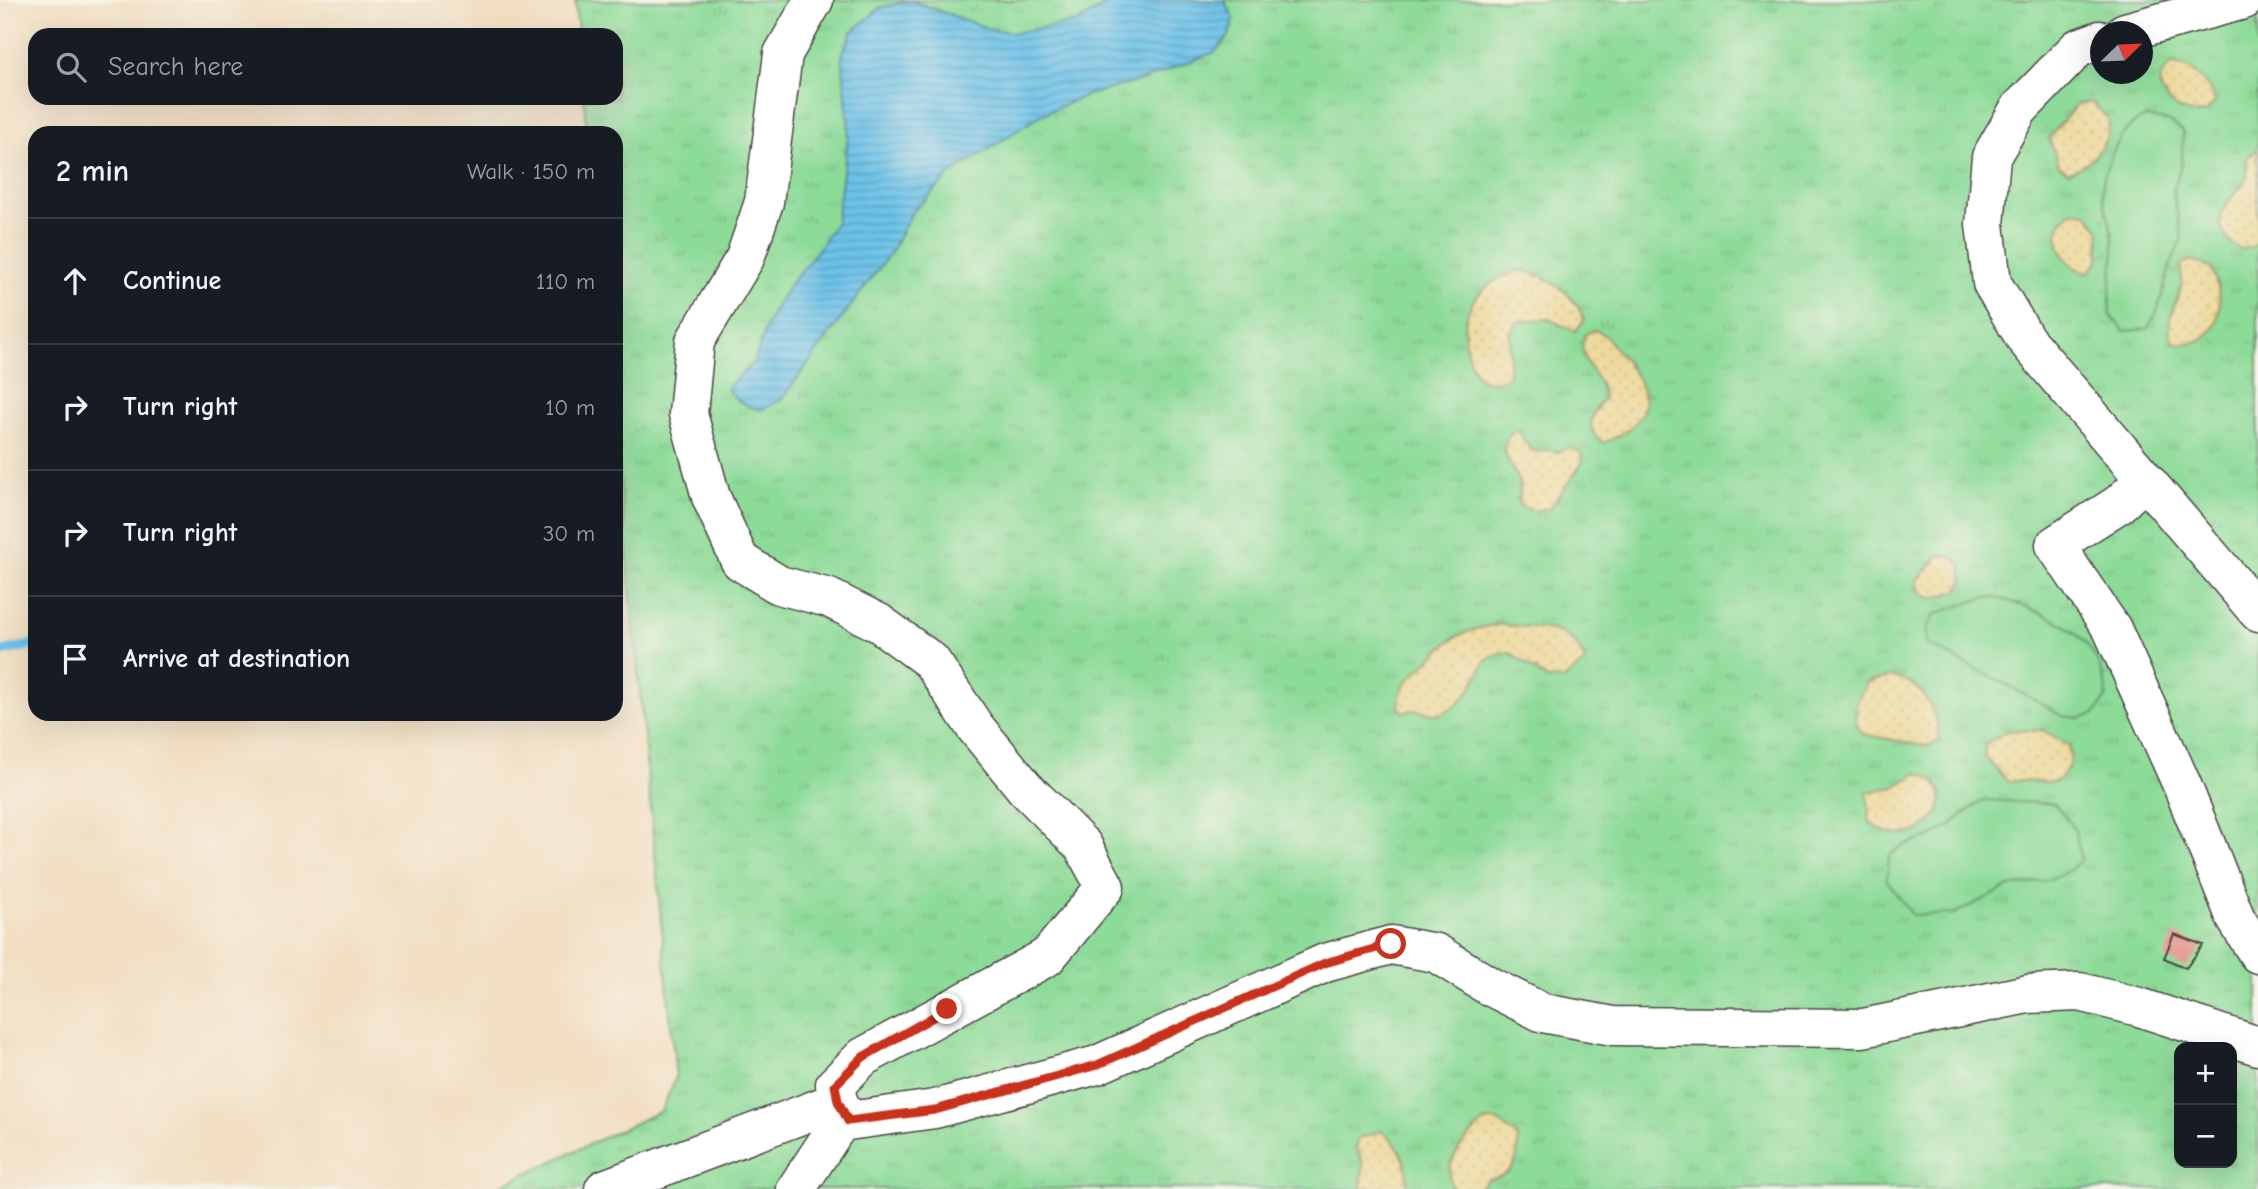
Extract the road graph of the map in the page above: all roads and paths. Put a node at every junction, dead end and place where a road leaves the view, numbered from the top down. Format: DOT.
graph roads {
  1 [pos="814,0"];
  2 [pos="2244,0"];
  3 [pos="2153,24"];
  4 [pos="2090,44"];
  5 [pos="2145,480"];
  6 [pos="2258,612"];
  7 [pos="2258,954"];
  8 [pos="2258,1046"];
  9 [pos="842,1108"];
  10 [pos="604,1189"];
  11 [pos="796,1189"];
  1 -- 9 [label="lane"];
  2 -- 3 [label="lane"];
  4 -- 5 [label="lane"];
  5 -- 6 [label="lane"];
  5 -- 7 [label="lane"];
  8 -- 9 [label="lane"];
  9 -- 10 [label="lane"];
  9 -- 11 [label="lane"];
}
